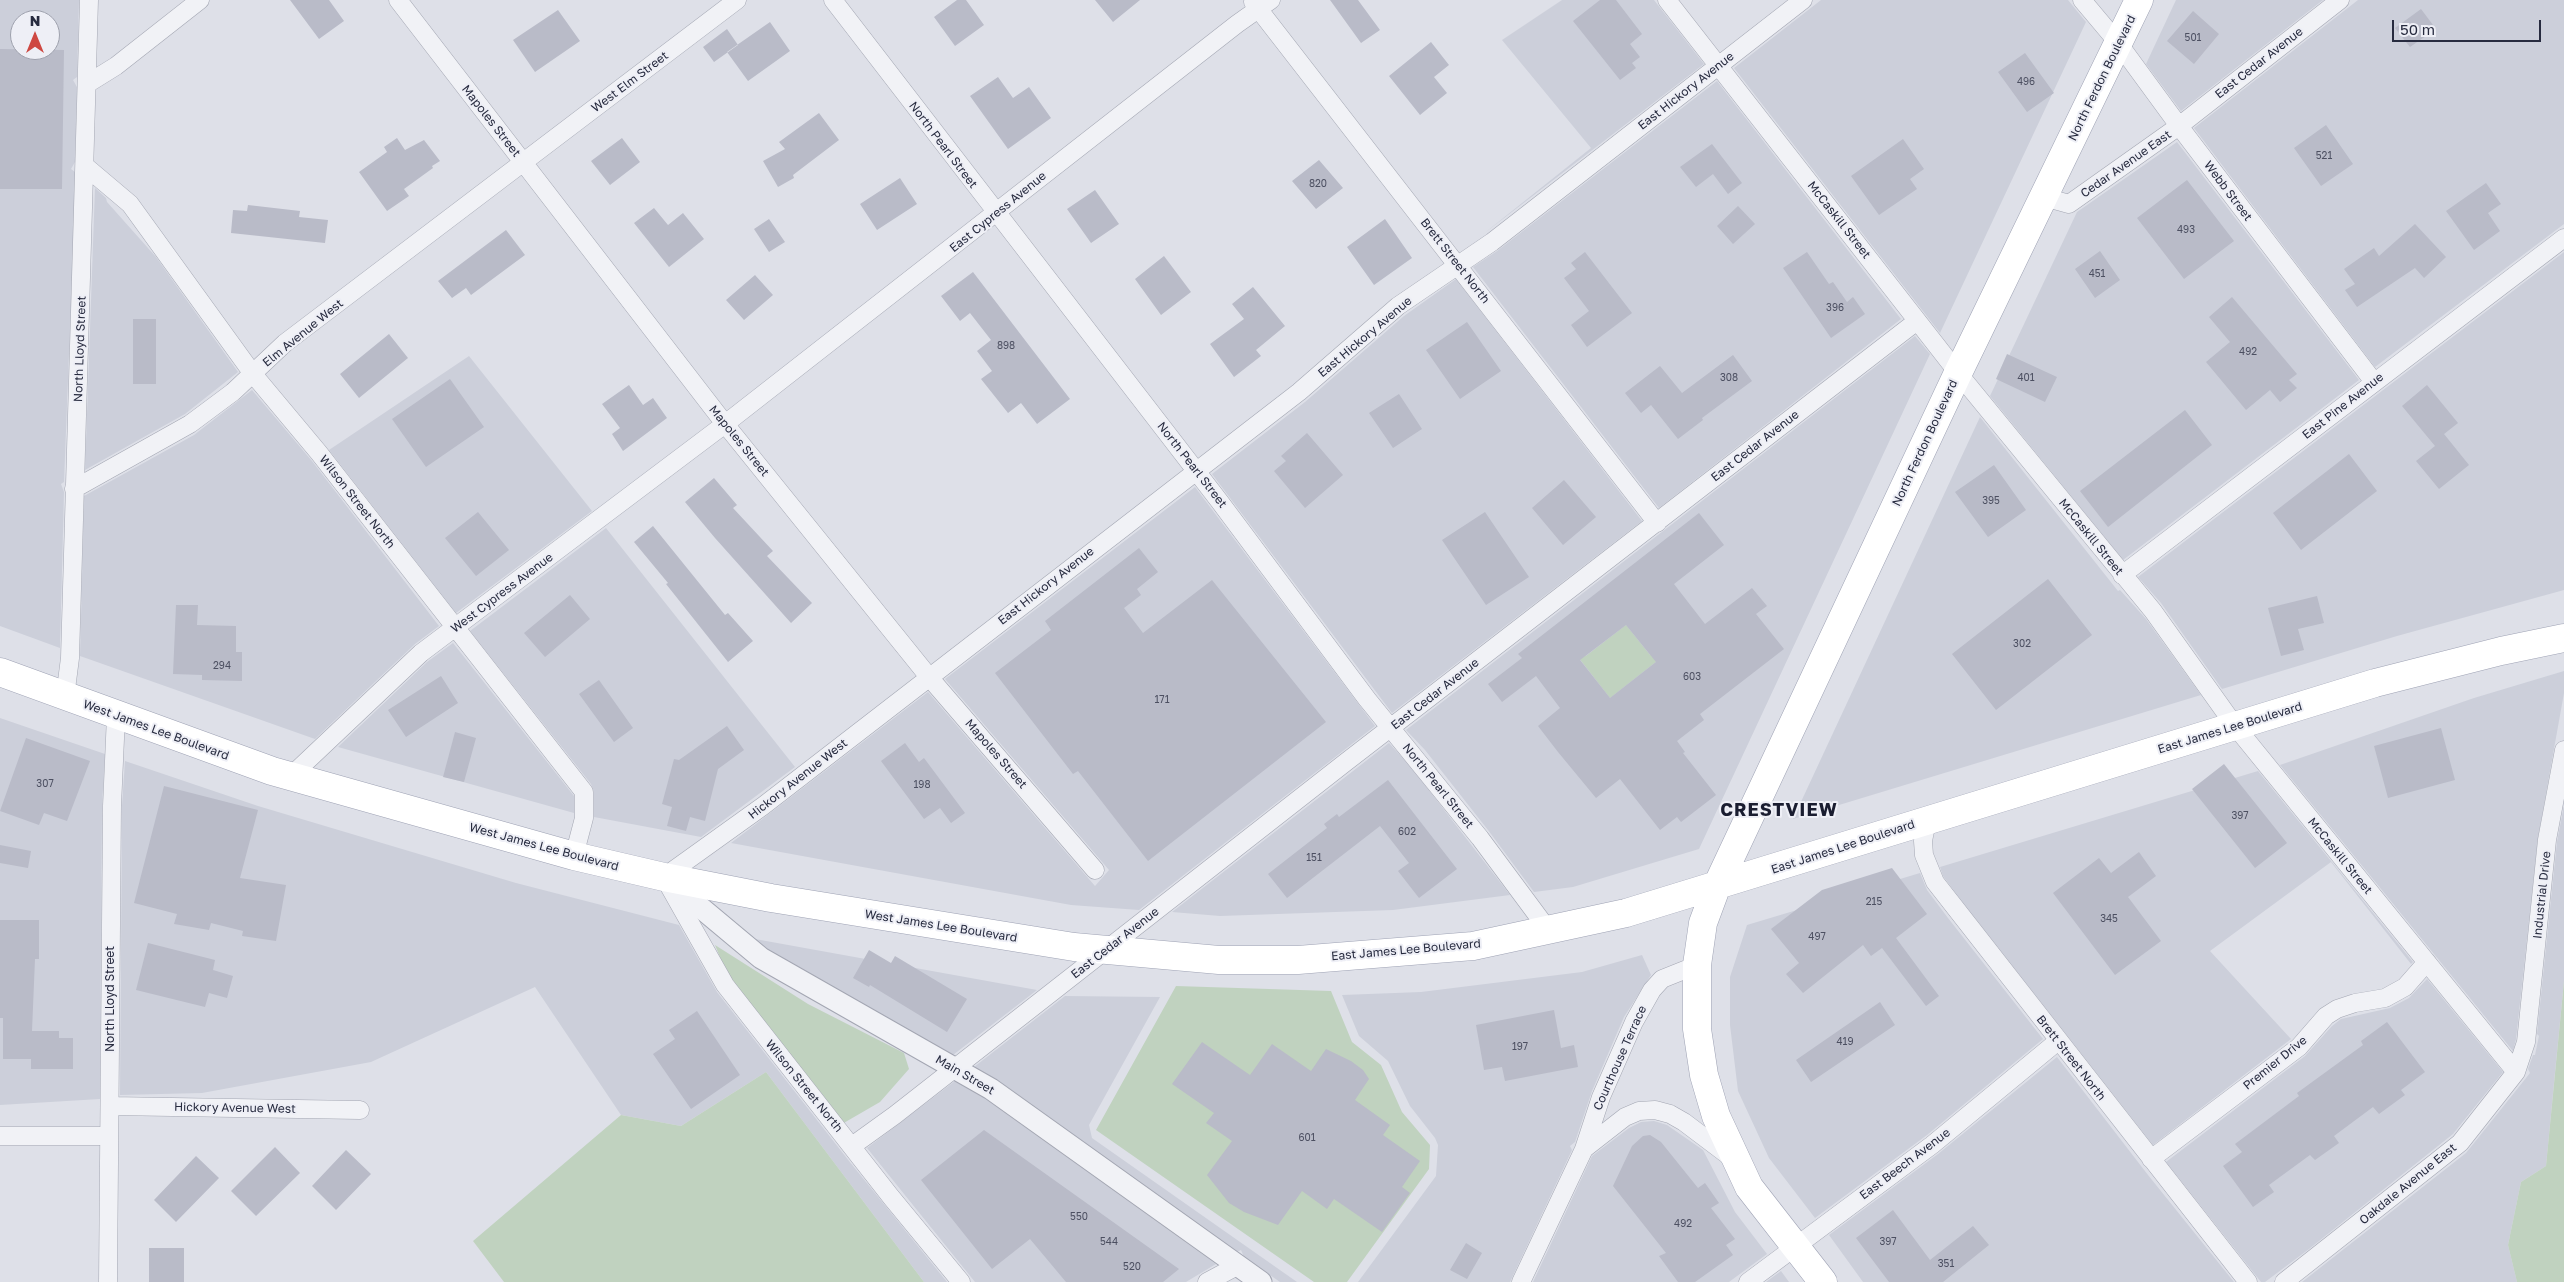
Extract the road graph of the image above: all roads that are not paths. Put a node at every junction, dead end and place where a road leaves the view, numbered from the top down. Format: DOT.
graph roads {
  1 [pos="89,0"];
  2 [pos="200,0"];
  3 [pos="398,0"];
  4 [pos="737,0"];
  5 [pos="833,0"];
  6 [pos="1667,0"];
  7 [pos="1803,0"];
  8 [pos="2082,0"];
  9 [pos="2139,0"];
  10 [pos="2340,0"];
  11 [pos="1261,3"];
  12 [pos="2119,44"];
  13 [pos="1719,66"];
  14 [pos="87,84"];
  15 [pos="2179,126"];
  16 [pos="522,162"];
  17 [pos="85,166"];
  18 [pos="2044,197"];
  19 [pos="997,214"];
  20 [pos="2564,238"];
  21 [pos="1457,264"];
  22 [pos="1917,321"];
  23 [pos="1958,373"];
  24 [pos="253,374"];
  25 [pos="2374,382"];
  26 [pos="726,424"];
  27 [pos="1196,472"];
  28 [pos="74,489"];
  29 [pos="1657,523"];
  30 [pos="2122,575"];
  31 [pos="455,629"];
  32 [pos="2564,638"];
  33 [pos="0,672"];
  34 [pos="929,677"];
  35 [pos="65,697"];
  36 [pos="116,716"];
  37 [pos="2235,726"];
  38 [pos="1390,728"];
  39 [pos="2564,750"];
  40 [pos="291,776"];
  41 [pos="1927,821"];
  42 [pos="574,856"];
  43 [pos="1095,870"];
  44 [pos="664,877"];
  45 [pos="1716,888"];
  46 [pos="1549,931"];
  47 [pos="1106,950"];
  48 [pos="2427,962"];
  49 [pos="1697,965"];
  50 [pos="2058,1041"];
  51 [pos="2526,1042"];
  52 [pos="954,1068"];
  53 [pos="2516,1072"];
  54 [pos="110,1106"];
  55 [pos="360,1110"];
  56 [pos="0,1136"];
  57 [pos="103,1136"];
  58 [pos="852,1146"];
  59 [pos="1584,1149"];
  60 [pos="1736,1160"];
  61 [pos="2151,1160"];
  62 [pos="1795,1247"];
  63 [pos="1237,1266"];
  64 [pos="108,1282"];
  65 [pos="961,1282"];
  66 [pos="1207,1282"];
  67 [pos="1261,1282"];
  68 [pos="1521,1282"];
  69 [pos="1748,1282"];
  70 [pos="1823,1282"];
  71 [pos="2248,1282"];
  72 [pos="2284,1282"];
  1 -- 14 [label="street, North Lloyd Street"];
  2 -- 14 [label="street"];
  3 -- 16 [label="street, Mapoles Street"];
  4 -- 16 [label="street, West Elm Street"];
  5 -- 19 [label="street, North Pearl Street"];
  6 -- 13 [label="street, McCaskill Street"];
  7 -- 13 [label="street, East Hickory Avenue"];
  8 -- 12 [label="street, Webb Street"];
  9 -- 12 [label="main road, North Ferdon Boulevard"];
  10 -- 15 [label="street, East Cedar Avenue"];
  11 -- 19 [label="street, East Cypress Avenue"];
  11 -- 21 [label="street, Brett Street North"];
  12 -- 15 [label="street, Webb Street"];
  12 -- 18 [label="main road, North Ferdon Boulevard"];
  13 -- 21 [label="street, East Hickory Avenue"];
  13 -- 22 [label="street, McCaskill Street"];
  14 -- 17 [label="street, North Lloyd Street"];
  15 -- 18 [label="street, Cedar Avenue East"];
  15 -- 25 [label="street, Webb Street"];
  16 -- 24 [label="street, Elm Avenue West"];
  16 -- 26 [label="street, Mapoles Street"];
  17 -- 24 [label="street, Wilson Street North"];
  17 -- 28 [label="street, North Lloyd Street"];
  18 -- 23 [label="main road, North Ferdon Boulevard"];
  19 -- 26 [label="street, East Cypress Avenue"];
  19 -- 27 [label="street, North Pearl Street"];
  20 -- 25 [label="street, East Pine Avenue"];
  21 -- 27 [label="street, East Hickory Avenue"];
  21 -- 29 [label="street, Brett Street North"];
  22 -- 23 [label="street, McCaskill Street"];
  22 -- 29 [label="street, East Cedar Avenue"];
  23 -- 30 [label="street, McCaskill Street"];
  23 -- 45 [label="main road, North Ferdon Boulevard"];
  24 -- 28 [label="street, Elm Avenue West"];
  24 -- 31 [label="street, Wilson Street North"];
  25 -- 30 [label="street, East Pine Avenue"];
  26 -- 31 [label="street, West Cypress Avenue"];
  26 -- 34 [label="street, Mapoles Street"];
  27 -- 34 [label="street, East Hickory Avenue"];
  27 -- 38 [label="street, North Pearl Street"];
  28 -- 35 [label="street, North Lloyd Street"];
  29 -- 38 [label="street, East Cedar Avenue"];
  30 -- 37 [label="street, McCaskill Street"];
  31 -- 40 [label="street, West Cypress Avenue"];
  31 -- 42 [label="street, Wilson Street North"];
  32 -- 37 [label="main road, East James Lee Boulevard"];
  33 -- 35 [label="main road, West James Lee Boulevard"];
  34 -- 43 [label="street, Mapoles Street"];
  34 -- 44 [label="street, Hickory Avenue West"];
  35 -- 36 [label="main road, West James Lee Boulevard"];
  36 -- 40 [label="main road, West James Lee Boulevard"];
  36 -- 54 [label="street, North Lloyd Street"];
  37 -- 41 [label="main road, East James Lee Boulevard"];
  37 -- 48 [label="street, McCaskill Street"];
  38 -- 46 [label="street, North Pearl Street"];
  38 -- 47 [label="street, East Cedar Avenue"];
  39 -- 51 [label="street, Industrial Drive"];
  40 -- 42 [label="main road, West James Lee Boulevard"];
  41 -- 45 [label="main road, East James Lee Boulevard"];
  41 -- 50 [label="street, Brett Street North"];
  42 -- 44 [label="main road, West James Lee Boulevard"];
  44 -- 47 [label="main road, West James Lee Boulevard"];
  44 -- 52 [label="street, Main Street"];
  44 -- 58 [label="street, Wilson Street North"];
  45 -- 46 [label="main road, East James Lee Boulevard"];
  45 -- 49 [label="main road, North Ferdon Boulevard"];
  46 -- 47 [label="main road, East James Lee Boulevard"];
  47 -- 52 [label="street, East Cedar Avenue"];
  48 -- 53 [label="street, McCaskill Street"];
  48 -- 61 [label="street, Premier Drive"];
  49 -- 59 [label="street, Courthouse Terrace"];
  49 -- 60 [label="main road, North Ferdon Boulevard"];
  50 -- 61 [label="street, Brett Street North"];
  50 -- 62 [label="street, East Beech Avenue"];
  51 -- 53 [label="street, Oakdale Avenue East"];
  52 -- 58 [label="street, East Cedar Avenue"];
  52 -- 63 [label="street, Main Street"];
  53 -- 72 [label="street, Oakdale Avenue East"];
  54 -- 55 [label="street, Hickory Avenue West"];
  54 -- 57 [label="street, North Lloyd Street"];
  56 -- 57 [label="street"];
  57 -- 64 [label="street, North Lloyd Street"];
  58 -- 65 [label="street, Wilson Street North"];
  59 -- 60 [label="street, Courthouse Terrace"];
  59 -- 68 [label="street, Courthouse Terrace"];
  60 -- 62 [label="main road, North Ferdon Boulevard"];
  61 -- 71 [label="street, Brett Street North"];
  62 -- 69 [label="street, East Beech Avenue"];
  62 -- 70 [label="main road, North Ferdon Boulevard"];
  63 -- 66 [label="street"];
  63 -- 67 [label="street, Main Street"];
}
